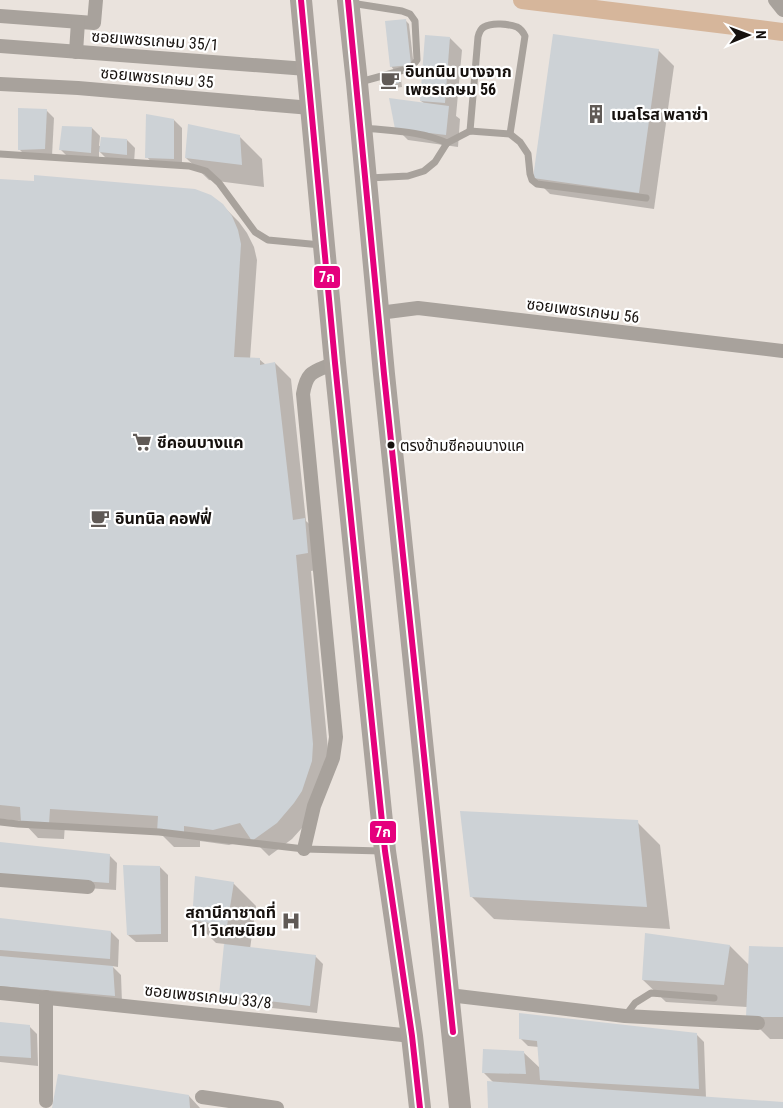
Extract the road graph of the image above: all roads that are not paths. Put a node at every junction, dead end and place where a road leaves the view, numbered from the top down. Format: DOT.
graph roads {
  1 [pos="96,0"];
  2 [pos="776,0"];
  3 [pos="348,1"];
  4 [pos="301,5"];
  5 [pos="783,10"];
  6 [pos="0,16"];
  7 [pos="78,22"];
  8 [pos="0,46"];
  9 [pos="76,52"];
  10 [pos="307,69"];
  11 [pos="357,83"];
  12 [pos="0,84"];
  13 [pos="311,108"];
  14 [pos="361,128"];
  15 [pos="470,131"];
  16 [pos="510,134"];
  17 [pos="447,143"];
  18 [pos="0,154"];
  19 [pos="366,178"];
  20 [pos="646,198"];
  21 [pos="324,245"];
  22 [pos="378,314"];
  23 [pos="783,351"];
  24 [pos="335,363"];
  25 [pos="0,822"];
  26 [pos="304,850"];
  27 [pos="385,851"];
  28 [pos="0,880"];
  29 [pos="88,887"];
  30 [pos="0,993"];
  31 [pos="449,995"];
  32 [pos="46,997"];
  33 [pos="714,998"];
  34 [pos="625,1016"];
  35 [pos="758,1023"];
  36 [pos="412,1036"];
  37 [pos="202,1097"];
  38 [pos="46,1100"];
  39 [pos="277,1108"];
  40 [pos="420,1108"];
  41 [pos="460,1108"];
  1 -- 7 [label="street"];
  2 -- 5 [label="street"];
  3 -- 11 [label="main road"];
  3 -- 11 [label="lane"];
  4 -- 10 [label="main road"];
  6 -- 7 [label="street"];
  7 -- 9 [label="street"];
  8 -- 9 [label="street, ซอยเพชรเกษม 35/1"];
  9 -- 10 [label="street, ซอยเพชรเกษม 35/1"];
  10 -- 13 [label="main road"];
  11 -- 14 [label="main road"];
  12 -- 13 [label="street, ซอยเพชรเกษม 35"];
  13 -- 21 [label="main road"];
  14 -- 17 [label="lane"];
  14 -- 19 [label="main road"];
  15 -- 16 [label="lane"];
  15 -- 16 [label="lane"];
  15 -- 17 [label="lane"];
  16 -- 20 [label="lane"];
  17 -- 19 [label="lane"];
  18 -- 21 [label="lane"];
  19 -- 22 [label="main road"];
  21 -- 24 [label="main road"];
  22 -- 23 [label="street, ซอยเพชรเกษม 56"];
  22 -- 31 [label="main road"];
  24 -- 26 [label="street"];
  24 -- 27 [label="main road"];
  25 -- 26 [label="lane"];
  26 -- 27 [label="lane"];
  27 -- 36 [label="main road"];
  28 -- 29 [label="street"];
  30 -- 32 [label="street, ซอยเพชรเกษม 33/8"];
  31 -- 34 [label="street"];
  31 -- 41 [label="main road"];
  32 -- 36 [label="street, ซอยเพชรเกษม 33/8"];
  32 -- 38 [label="street"];
  33 -- 34 [label="lane"];
  34 -- 35 [label="street"];
  36 -- 40 [label="main road"];
  37 -- 39 [label="street"];
}
